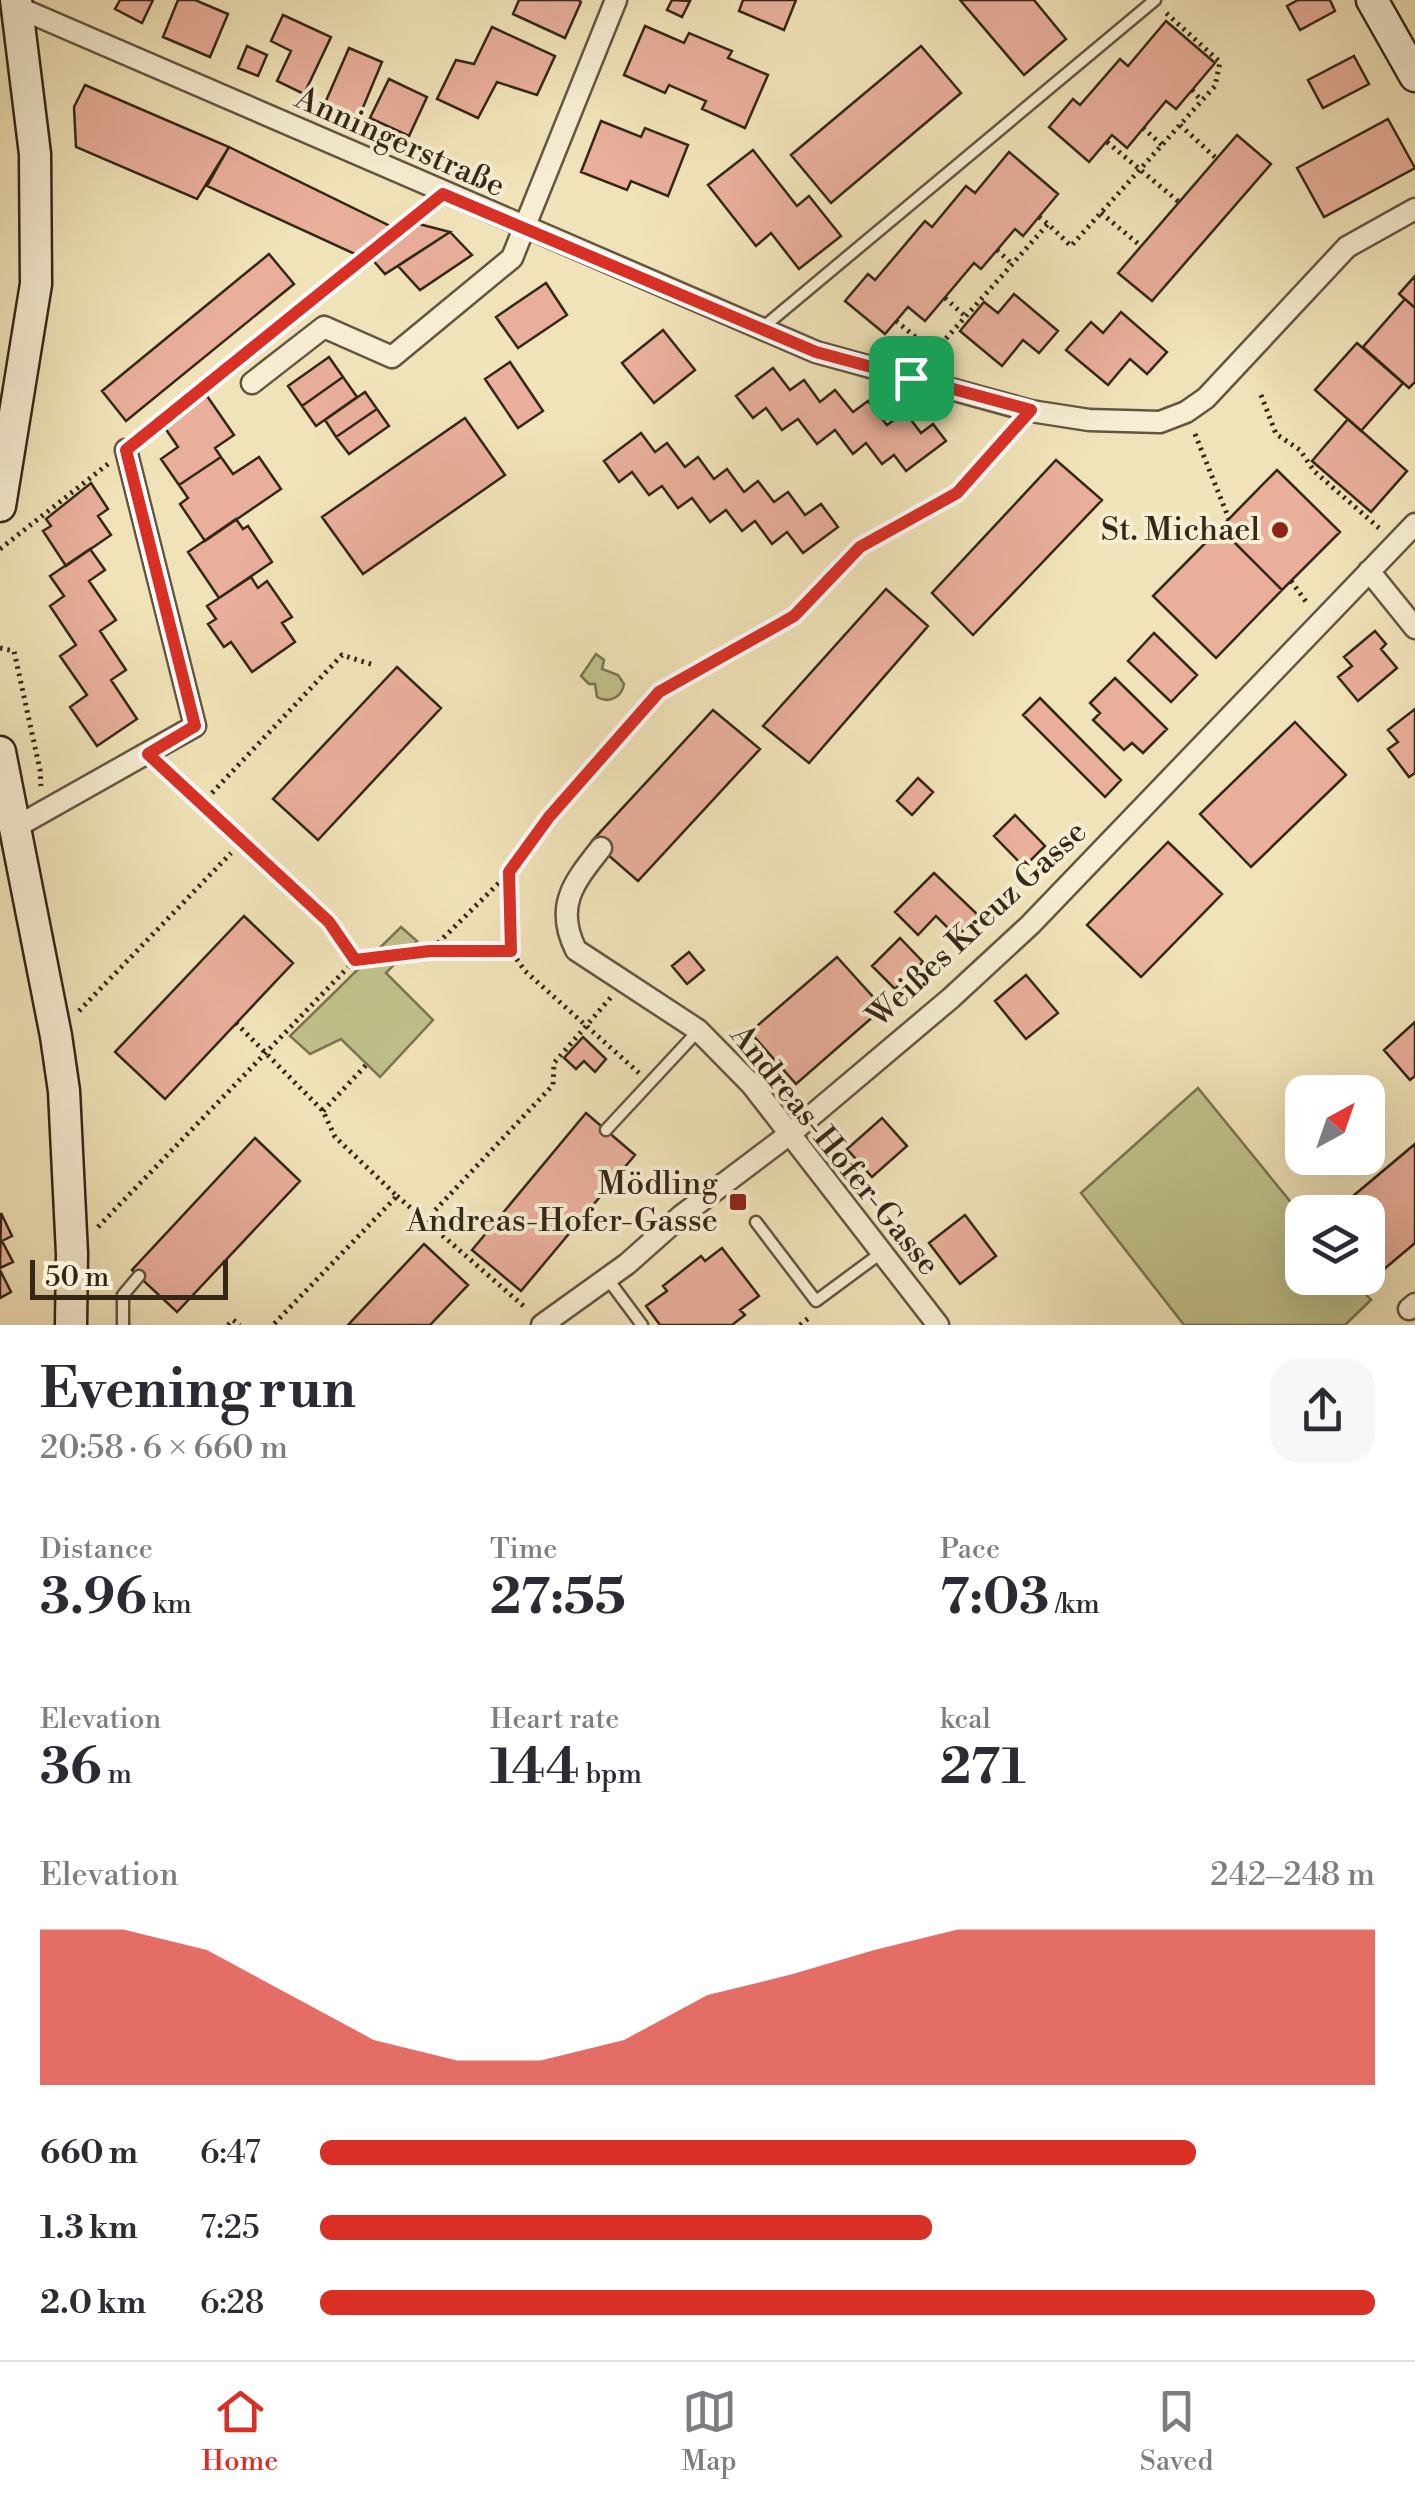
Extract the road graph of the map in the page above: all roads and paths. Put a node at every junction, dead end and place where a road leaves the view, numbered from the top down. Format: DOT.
graph roads {
  1 [pos="616,0"];
  2 [pos="1372,0"];
  3 [pos="1154,1"];
  4 [pos="16,3"];
  5 [pos="1415,76"];
  6 [pos="1192,90"];
  7 [pos="1202,100"];
  8 [pos="1180,125"];
  9 [pos="1144,128"];
  10 [pos="1107,142"];
  11 [pos="1162,145"];
  12 [pos="1217,159"];
  13 [pos="1140,170"];
  14 [pos="443,194"];
  15 [pos="1179,202"];
  16 [pos="1415,209"];
  17 [pos="1101,213"];
  18 [pos="1039,217"];
  19 [pos="1048,224"];
  20 [pos="525,229"];
  21 [pos="1141,246"];
  22 [pos="997,250"];
  23 [pos="1012,264"];
  24 [pos="945,298"];
  25 [pos="966,316"];
  26 [pos="896,321"];
  27 [pos="761,329"];
  28 [pos="934,352"];
  29 [pos="911,378"];
  30 [pos="252,383"];
  31 [pos="1262,395"];
  32 [pos="1031,410"];
  33 [pos="1186,412"];
  34 [pos="126,450"];
  35 [pos="0,506"];
  36 [pos="1229,519"];
  37 [pos="1415,524"];
  38 [pos="1396,544"];
  39 [pos="0,549"];
  40 [pos="1369,571"];
  41 [pos="1415,628"];
  42 [pos="0,648"];
  43 [pos="374,665"];
  44 [pos="0,752"];
  45 [pos="148,754"];
  46 [pos="41,791"];
  47 [pos="203,802"];
  48 [pos="16,827"];
  49 [pos="243,840"];
  50 [pos="602,848"];
  51 [pos="509,872"];
  52 [pos="303,897"];
  53 [pos="430,951"];
  54 [pos="511,951"];
  55 [pos="355,960"];
  56 [pos="624,982"];
  57 [pos="85,1005"];
  58 [pos="236,1023"];
  59 [pos="588,1024"];
  60 [pos="698,1030"];
  61 [pos="262,1053"];
  62 [pos="366,1064"];
  63 [pos="648,1082"];
  64 [pos="323,1111"];
  65 [pos="606,1130"];
  66 [pos="791,1134"];
  67 [pos="397,1196"];
  68 [pos="425,1221"];
  69 [pos="756,1222"];
  70 [pos="94,1230"];
  71 [pos="882,1252"];
  72 [pos="139,1276"];
  73 [pos="608,1278"];
  74 [pos="543,1324"];
  75 [pos="71,1325"];
  76 [pos="123,1325"];
  77 [pos="228,1325"];
  78 [pos="240,1325"];
  79 [pos="273,1325"];
  80 [pos="642,1325"];
  81 [pos="938,1325"];
  1 -- 20 [label="street"];
  2 -- 5 [label="street"];
  3 -- 7 [label="path"];
  3 -- 27 [label="lane"];
  4 -- 14 [label="street, Anningerstraße"];
  4 -- 35 [label="street"];
  6 -- 7 [label="path"];
  7 -- 8 [label="path"];
  8 -- 11 [label="path"];
  8 -- 12 [label="path"];
  9 -- 11 [label="path"];
  10 -- 13 [label="path"];
  11 -- 13 [label="path"];
  13 -- 15 [label="path"];
  13 -- 17 [label="path"];
  14 -- 20 [label="street, Anningerstraße"];
  14 -- 34 [label="path"];
  16 -- 33 [label="street"];
  17 -- 19 [label="path"];
  17 -- 21 [label="path"];
  18 -- 19 [label="path"];
  19 -- 23 [label="path"];
  20 -- 27 [label="street, Anningerstraße"];
  20 -- 30 [label="street"];
  22 -- 23 [label="path"];
  23 -- 25 [label="path"];
  24 -- 25 [label="path"];
  25 -- 28 [label="path"];
  26 -- 28 [label="path"];
  27 -- 29 [label="street, Anningerstraße"];
  28 -- 29 [label="path"];
  29 -- 32 [label="street, Anningerstraße"];
  31 -- 38 [label="path"];
  32 -- 33 [label="street, Anningerstraße"];
  32 -- 51 [label="path"];
  33 -- 36 [label="path"];
  34 -- 39 [label="path"];
  34 -- 45 [label="street"];
  37 -- 38 [label="street, Weißes Kreuz Gasse"];
  38 -- 40 [label="street, Weißes Kreuz Gasse"];
  40 -- 41 [label="street"];
  40 -- 66 [label="street, Weißes Kreuz Gasse"];
  42 -- 46 [label="path"];
  43 -- 47 [label="path"];
  44 -- 48 [label="street"];
  45 -- 47 [label="lane"];
  45 -- 48 [label="street"];
  47 -- 49 [label="lane"];
  48 -- 75 [label="street"];
  49 -- 52 [label="lane"];
  49 -- 57 [label="path"];
  50 -- 56 [label="street, Andreas-Hofer-Gasse"];
  51 -- 53 [label="path"];
  51 -- 54 [label="path"];
  52 -- 55 [label="path"];
  53 -- 54 [label="path"];
  53 -- 55 [label="path"];
  54 -- 59 [label="path"];
  55 -- 61 [label="path"];
  56 -- 59 [label="path"];
  56 -- 60 [label="street, Andreas-Hofer-Gasse"];
  58 -- 61 [label="path"];
  59 -- 63 [label="path"];
  59 -- 68 [label="path"];
  60 -- 63 [label="lane"];
  60 -- 66 [label="street, Andreas-Hofer-Gasse"];
  61 -- 64 [label="path"];
  61 -- 70 [label="path"];
  62 -- 64 [label="path"];
  63 -- 65 [label="lane"];
  64 -- 67 [label="path"];
  66 -- 71 [label="street, Andreas-Hofer-Gasse"];
  66 -- 73 [label="street, Weißes Kreuz Gasse"];
  67 -- 68 [label="path"];
  67 -- 79 [label="path"];
  68 -- 74 [label="path"];
  69 -- 71 [label="lane"];
  71 -- 81 [label="street, Andreas-Hofer-Gasse"];
  72 -- 76 [label="lane"];
  73 -- 74 [label="street, Weißes Kreuz Gasse"];
  73 -- 80 [label="lane"];
  77 -- 78 [label="path"];
}
